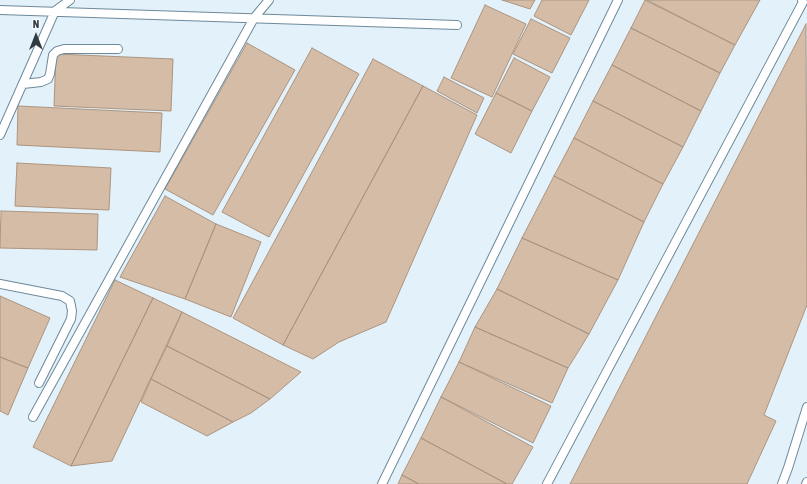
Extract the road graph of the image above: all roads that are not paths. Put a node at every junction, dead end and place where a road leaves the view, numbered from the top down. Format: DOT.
graph roads {
  1 [pos="70,0"];
  2 [pos="269,0"];
  3 [pos="618,0"];
  4 [pos="804,2"];
  5 [pos="0,10"];
  6 [pos="54,11"];
  7 [pos="254,18"];
  8 [pos="457,25"];
  9 [pos="118,49"];
  10 [pos="23,84"];
  11 [pos="0,135"];
  12 [pos="0,284"];
  13 [pos="39,383"];
  14 [pos="807,407"];
  15 [pos="33,417"];
  16 [pos="382,484"];
  17 [pos="547,484"];
  18 [pos="782,484"];
  1 -- 6 [label="lane"];
  2 -- 7 [label="lane"];
  3 -- 16 [label="lane"];
  4 -- 17 [label="lane"];
  5 -- 6 [label="lane"];
  6 -- 7 [label="lane"];
  6 -- 10 [label="lane"];
  7 -- 8 [label="lane"];
  7 -- 15 [label="lane"];
  9 -- 10 [label="lane"];
  10 -- 11 [label="lane"];
  12 -- 13 [label="lane"];
  14 -- 18 [label="lane"];
}
